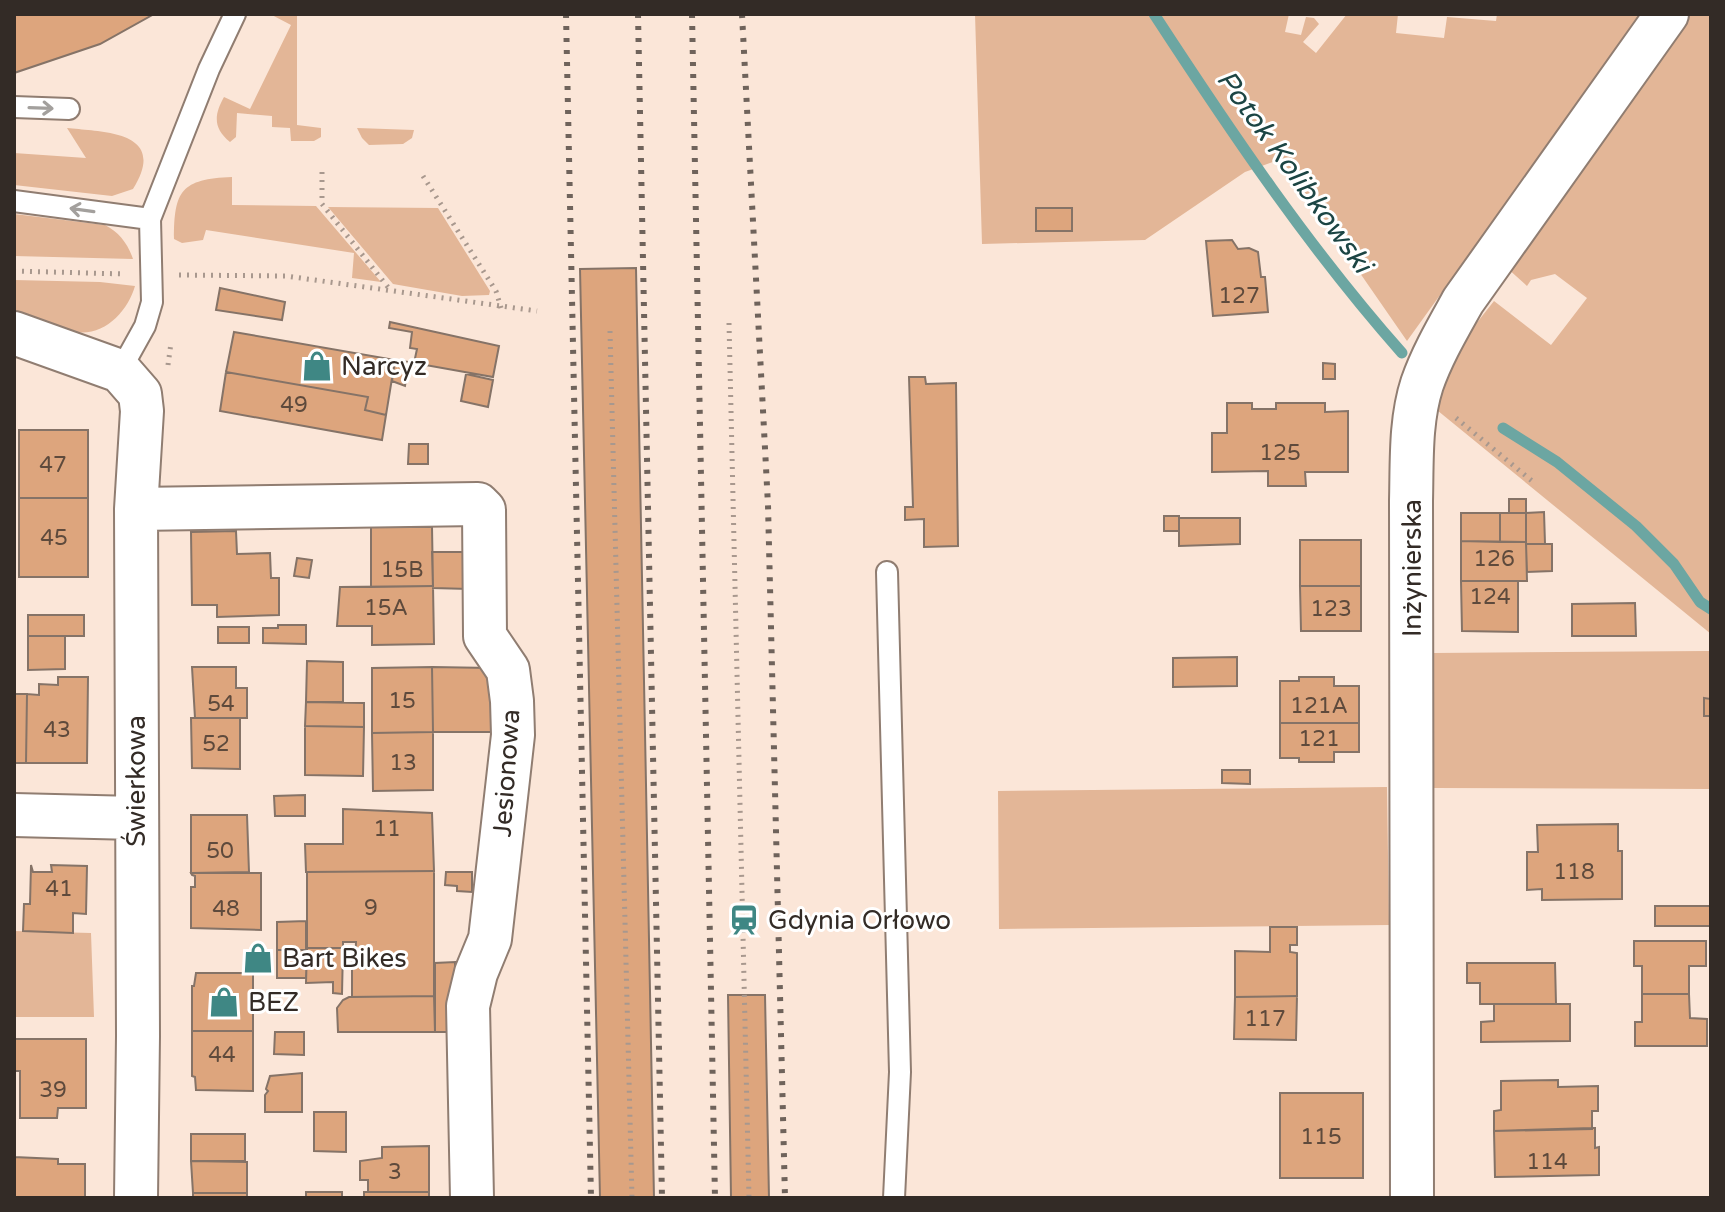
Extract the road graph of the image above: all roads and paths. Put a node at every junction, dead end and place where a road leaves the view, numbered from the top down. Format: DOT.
graph roads {
  1 [pos="235,14"];
  2 [pos="1667,14"];
  3 [pos="14,107"];
  4 [pos="69,109"];
  5 [pos="322,172"];
  6 [pos="423,176"];
  7 [pos="14,201"];
  8 [pos="150,219"];
  9 [pos="14,271"];
  10 [pos="153,275"];
  11 [pos="392,292"];
  12 [pos="501,308"];
  13 [pos="537,311"];
  14 [pos="729,323"];
  15 [pos="610,331"];
  16 [pos="14,333"];
  17 [pos="120,371"];
  18 [pos="1422,386"];
  19 [pos="1532,481"];
  20 [pos="136,509"];
  21 [pos="887,572"];
  22 [pos="14,815"];
  23 [pos="135,818"];
  24 [pos="136,1198"];
  25 [pos="472,1198"];
  26 [pos="632,1198"];
  27 [pos="749,1198"];
  28 [pos="894,1198"];
  29 [pos="1412,1198"];
  1 -- 8 [label="lane"];
  2 -- 18 [label="street, Inżynierska"];
  3 -- 4 [label="lane, one-way"];
  5 -- 11 [label="path"];
  6 -- 12 [label="path"];
  8 -- 7 [label="lane, one-way"];
  8 -- 10 [label="lane"];
  9 -- 10 [label="path"];
  10 -- 11 [label="path"];
  10 -- 17 [label="lane"];
  11 -- 12 [label="path"];
  12 -- 13 [label="path"];
  14 -- 27 [label="path"];
  15 -- 26 [label="path"];
  16 -- 17 [label="street"];
  17 -- 20 [label="street, Świerkowa"];
  18 -- 19 [label="path"];
  18 -- 29 [label="street, Inżynierska"];
  20 -- 23 [label="street, Świerkowa"];
  20 -- 25 [label="street, Jesionowa"];
  21 -- 28 [label="lane"];
  22 -- 23 [label="street"];
  23 -- 24 [label="street, Świerkowa"];
}
